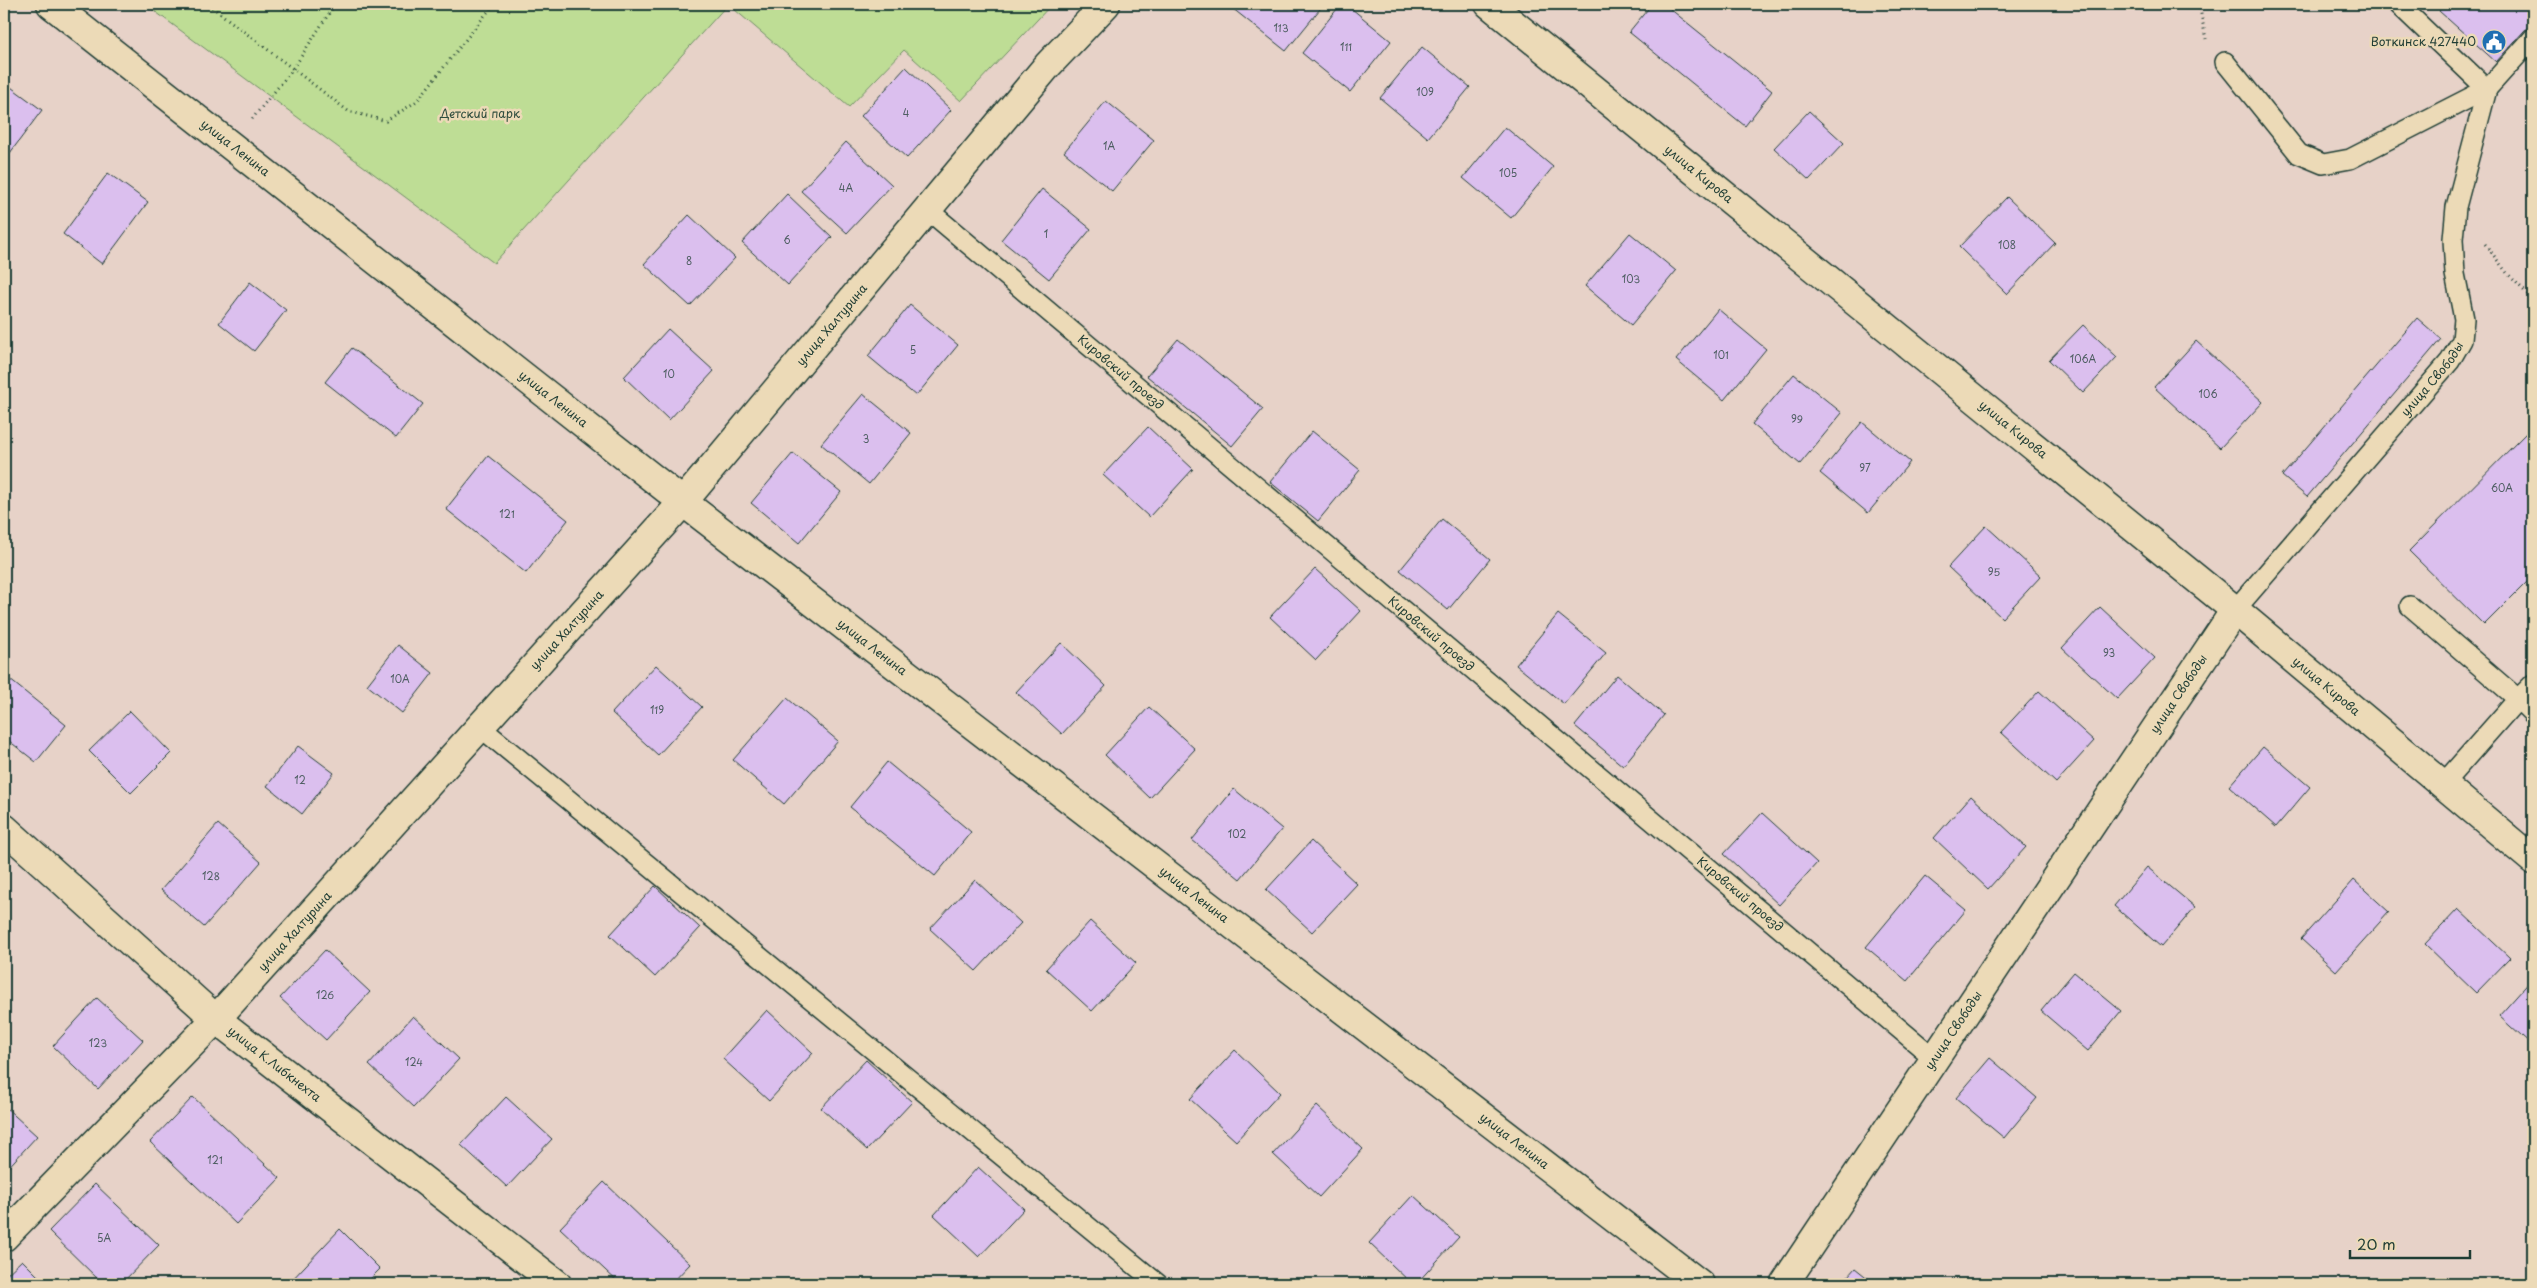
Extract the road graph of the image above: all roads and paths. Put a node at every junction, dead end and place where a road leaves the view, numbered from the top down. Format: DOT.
graph roads {
  1 [pos="51,4"];
  2 [pos="208,4"];
  3 [pos="335,4"];
  4 [pos="494,4"];
  5 [pos="1106,4"];
  6 [pos="1489,4"];
  7 [pos="2398,4"];
  8 [pos="2533,38"];
  9 [pos="2225,62"];
  10 [pos="293,69"];
  11 [pos="2487,89"];
  12 [pos="232,145"];
  13 [pos="2456,208"];
  14 [pos="928,210"];
  15 [pos="2533,300"];
  16 [pos="683,502"];
  17 [pos="2410,606"];
  18 [pos="2235,610"];
  19 [pos="2533,684"];
  20 [pos="2518,699"];
  21 [pos="2533,714"];
  22 [pos="480,727"];
  23 [pos="2443,784"];
  24 [pos="4,828"];
  25 [pos="2533,860"];
  26 [pos="216,1019"];
  27 [pos="1934,1058"];
  28 [pos="4,1237"];
  29 [pos="557,1284"];
  30 [pos="1158,1284"];
  31 [pos="1700,1284"];
  32 [pos="1784,1284"];
  1 -- 12 [label="street, улица Ленина"];
  2 -- 10 [label="path"];
  3 -- 10 [label="path"];
  4 -- 10 [label="path"];
  5 -- 14 [label="street, улица Халтурина"];
  6 -- 18 [label="street, улица Кирова"];
  7 -- 11 [label="lane"];
  8 -- 11 [label="lane"];
  9 -- 11 [label="lane"];
  10 -- 12 [label="path"];
  11 -- 13 [label="lane, улица Свободы"];
  12 -- 16 [label="street, улица Ленина"];
  13 -- 15 [label="path"];
  13 -- 18 [label="lane, улица Свободы"];
  14 -- 16 [label="street, улица Халтурина"];
  14 -- 27 [label="lane, Кировский проезд"];
  16 -- 22 [label="street, улица Халтурина"];
  16 -- 31 [label="street, улица Ленина"];
  17 -- 20 [label="lane"];
  18 -- 23 [label="street, улица Кирова"];
  18 -- 27 [label="street, улица Свободы"];
  19 -- 20 [label="lane"];
  20 -- 21 [label="lane"];
  20 -- 23 [label="lane"];
  22 -- 26 [label="street, улица Халтурина"];
  22 -- 30 [label="lane"];
  23 -- 25 [label="street, улица Кирова"];
  24 -- 26 [label="street, улица К.Либкнехта"];
  26 -- 28 [label="street, улица Халтурина"];
  26 -- 29 [label="street, улица К.Либкнехта"];
  27 -- 32 [label="street, улица Свободы"];
}
